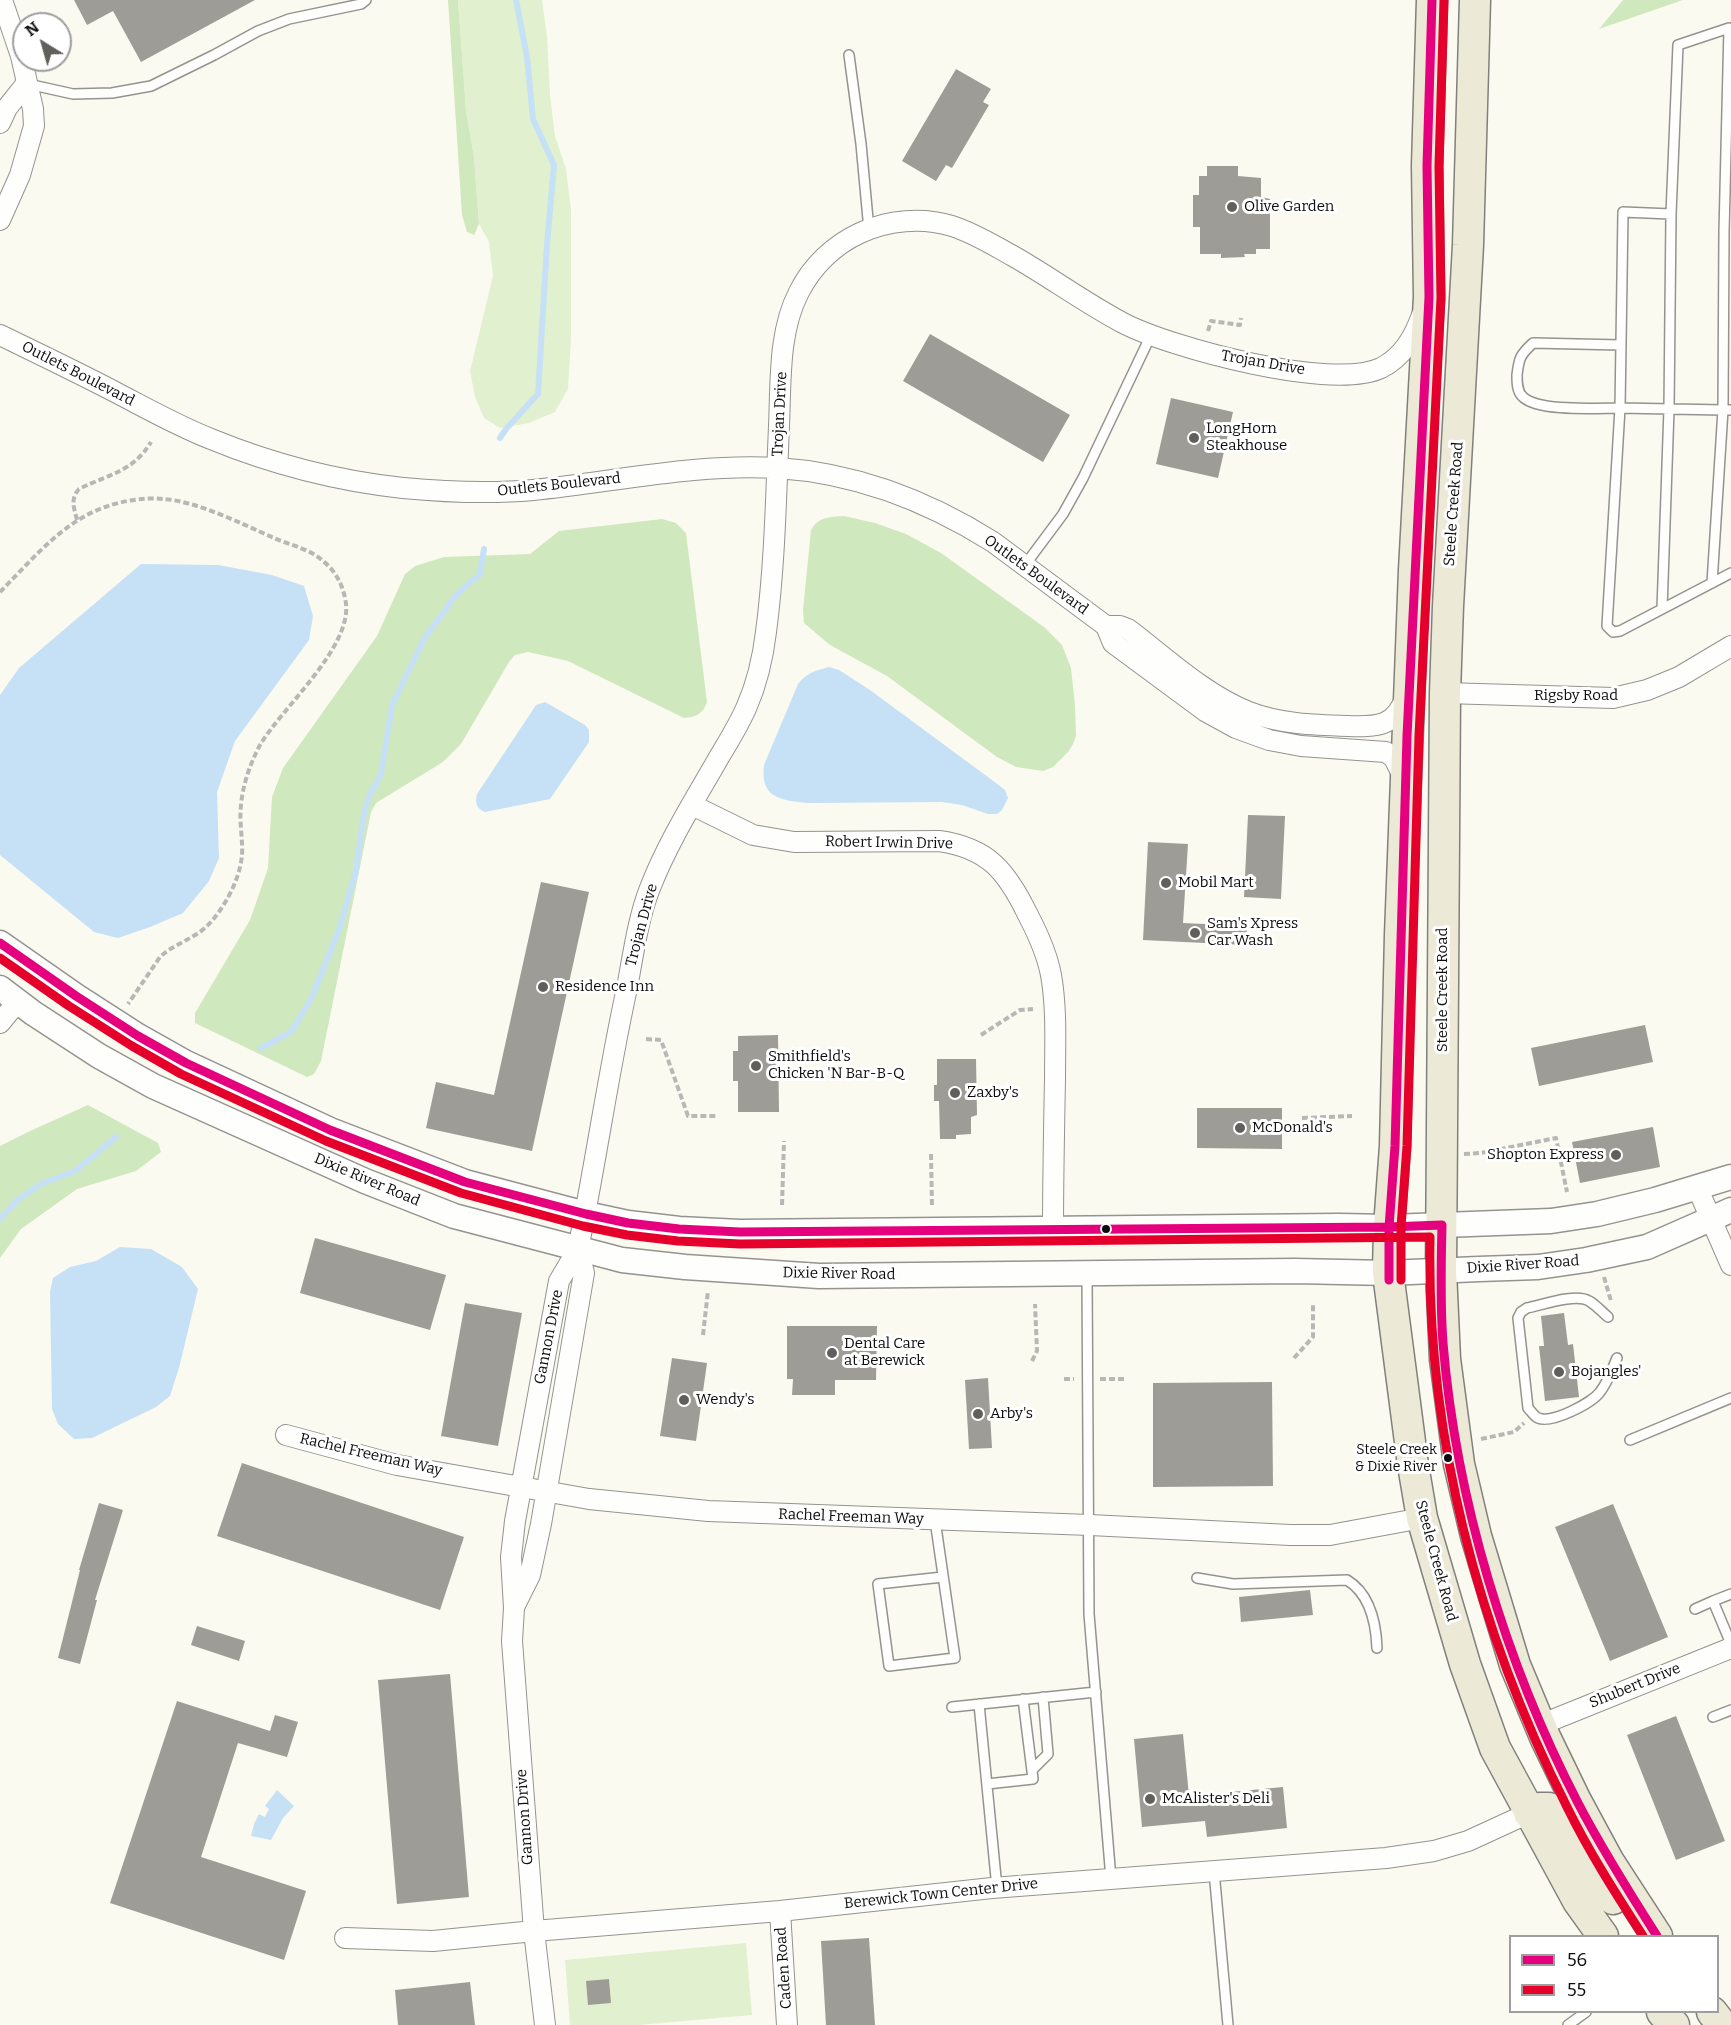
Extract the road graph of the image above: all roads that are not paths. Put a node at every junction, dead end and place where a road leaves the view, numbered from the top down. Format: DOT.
graph roads {
  1 [pos="2,0"];
  2 [pos="366,0"];
  3 [pos="1432,0"];
  4 [pos="1475,0"];
  5 [pos="849,55"];
  6 [pos="26,84"];
  7 [pos="0,123"];
  8 [pos="1671,214"];
  9 [pos="0,220"];
  10 [pos="869,230"];
  11 [pos="1429,297"];
  12 [pos="0,335"];
  13 [pos="1151,335"];
  14 [pos="1621,345"];
  15 [pos="1620,408"];
  16 [pos="1669,409"];
  17 [pos="1727,410"];
  18 [pos="777,468"];
  19 [pos="1025,565"];
  20 [pos="1414,570"];
  21 [pos="1731,573"];
  22 [pos="1712,583"];
  23 [pos="1662,609"];
  24 [pos="1106,626"];
  25 [pos="1731,646"];
  26 [pos="1409,686"];
  27 [pos="1445,693"];
  28 [pos="1405,782"];
  29 [pos="692,805"];
  30 [pos="0,943"];
  31 [pos="9,995"];
  32 [pos="0,1023"];
  33 [pos="1731,1177"];
  34 [pos="1697,1187"];
  35 [pos="1721,1215"];
  36 [pos="1442,1225"];
  37 [pos="1389,1227"];
  38 [pos="1053,1230"];
  39 [pos="582,1232"];
  40 [pos="1731,1265"];
  41 [pos="1441,1271"];
  42 [pos="1087,1273"];
  43 [pos="1388,1273"];
  44 [pos="1608,1317"];
  45 [pos="1617,1358"];
  46 [pos="1731,1398"];
  47 [pos="286,1435"];
  48 [pos="1630,1440"];
  49 [pos="521,1486"];
  50 [pos="547,1491"];
  51 [pos="1422,1518"];
  52 [pos="935,1520"];
  53 [pos="1090,1525"];
  54 [pos="943,1577"];
  55 [pos="1197,1578"];
  56 [pos="1731,1594"];
  57 [pos="1713,1601"];
  58 [pos="514,1608"];
  59 [pos="1695,1609"];
  60 [pos="1731,1644"];
  61 [pos="1377,1648"];
  62 [pos="1731,1648"];
  63 [pos="1096,1692"];
  64 [pos="1043,1697"];
  65 [pos="1023,1699"];
  66 [pos="979,1704"];
  67 [pos="952,1707"];
  68 [pos="1731,1710"];
  69 [pos="1713,1717"];
  70 [pos="1540,1725"];
  71 [pos="1032,1770"];
  72 [pos="987,1784"];
  73 [pos="1529,1813"];
  74 [pos="1214,1871"];
  75 [pos="1111,1879"];
  76 [pos="997,1888"];
  77 [pos="780,1911"];
  78 [pos="534,1931"];
  79 [pos="1602,1935"];
  80 [pos="1646,1935"];
  81 [pos="1656,1935"];
  82 [pos="345,1938"];
  83 [pos="1585,2013"];
  84 [pos="1663,2013"];
  85 [pos="1713,2013"];
  86 [pos="545,2025"];
  87 [pos="787,2025"];
  88 [pos="1228,2025"];
  89 [pos="1568,2025"];
  90 [pos="1674,2025"];
  91 [pos="1722,2025"];
  1 -- 6 [label="street"];
  2 -- 6 [label="lane"];
  3 -- 11 [label="main road, Steele Creek Road"];
  4 -- 27 [label="main road, Steele Creek Road"];
  5 -- 10 [label="lane"];
  6 -- 7 [label="street"];
  6 -- 9 [label="street"];
  8 -- 14 [label="lane"];
  8 -- 16 [label="lane"];
  8 -- 17 [label="lane"];
  10 -- 13 [label="street, Trojan Drive"];
  10 -- 18 [label="street, Trojan Drive"];
  11 -- 13 [label="street, Trojan Drive"];
  11 -- 20 [label="main road, Steele Creek Road"];
  12 -- 18 [label="street, Outlets Boulevard"];
  13 -- 19 [label="lane"];
  14 -- 15 [label="lane"];
  14 -- 15 [label="lane"];
  15 -- 16 [label="lane"];
  15 -- 23 [label="lane"];
  16 -- 17 [label="lane"];
  16 -- 23 [label="lane"];
  17 -- 22 [label="lane"];
  18 -- 19 [label="street, Outlets Boulevard"];
  18 -- 29 [label="street, Trojan Drive"];
  19 -- 24 [label="street, Outlets Boulevard"];
  20 -- 26 [label="main road, Steele Creek Road"];
  20 -- 27 [label="main road"];
  21 -- 22 [label="lane"];
  22 -- 23 [label="lane"];
  24 -- 26 [label="street, Outlets Boulevard"];
  24 -- 28 [label="street, Outlets Boulevard"];
  25 -- 27 [label="street, Rigsby Road"];
  26 -- 28 [label="main road, Steele Creek Road"];
  27 -- 36 [label="main road, Steele Creek Road"];
  28 -- 37 [label="main road, Steele Creek Road"];
  29 -- 38 [label="street, Robert Irwin Drive"];
  29 -- 39 [label="street, Trojan Drive"];
  30 -- 39 [label="street, Dixie River Road"];
  31 -- 32 [label="street"];
  31 -- 39 [label="street, Dixie River Road"];
  33 -- 34 [label="street, Dixie River Road"];
  34 -- 35 [label="street"];
  34 -- 36 [label="street, Dixie River Road"];
  35 -- 40 [label="street"];
  35 -- 41 [label="street, Dixie River Road"];
  36 -- 37 [label="street, Dixie River Road"];
  36 -- 41 [label="main road, Steele Creek Road"];
  37 -- 38 [label="street, Dixie River Road"];
  37 -- 43 [label="main road, Steele Creek Road"];
  38 -- 39 [label="street, Dixie River Road"];
  39 -- 42 [label="street, Dixie River Road"];
  39 -- 49 [label="street, Gannon Drive"];
  39 -- 50 [label="street, Gannon Drive"];
  41 -- 43 [label="street, Dixie River Road"];
  41 -- 70 [label="main road, Steele Creek Road"];
  42 -- 43 [label="street, Dixie River Road"];
  42 -- 53 [label="lane"];
  43 -- 51 [label="main road, Steele Creek Road"];
  44 -- 45 [label="lane"];
  46 -- 48 [label="lane"];
  47 -- 49 [label="street, Rachel Freeman Way"];
  49 -- 50 [label="street, Rachel Freeman Way"];
  49 -- 58 [label="street, Gannon Drive"];
  50 -- 52 [label="street, Rachel Freeman Way"];
  50 -- 58 [label="street, Gannon Drive"];
  51 -- 53 [label="street, Rachel Freeman Way"];
  51 -- 73 [label="main road, Steele Creek Road"];
  52 -- 53 [label="street, Rachel Freeman Way"];
  52 -- 54 [label="lane"];
  53 -- 63 [label="lane"];
  54 -- 54 [label="lane"];
  55 -- 61 [label="lane"];
  56 -- 57 [label="lane"];
  57 -- 59 [label="lane"];
  57 -- 60 [label="lane"];
  58 -- 78 [label="street, Gannon Drive"];
  62 -- 70 [label="street, Shubert Drive"];
  63 -- 64 [label="lane"];
  63 -- 75 [label="lane"];
  64 -- 65 [label="lane"];
  64 -- 71 [label="lane"];
  65 -- 66 [label="lane"];
  65 -- 71 [label="lane"];
  66 -- 67 [label="lane"];
  66 -- 72 [label="lane"];
  68 -- 69 [label="lane"];
  70 -- 81 [label="main road, Steele Creek Road"];
  71 -- 72 [label="lane"];
  72 -- 76 [label="lane"];
  73 -- 74 [label="street, Berewick Town Center Drive"];
  73 -- 79 [label="main road, Steele Creek Road"];
  73 -- 80 [label="main road"];
  74 -- 75 [label="street, Berewick Town Center Drive"];
  74 -- 88 [label="lane"];
  75 -- 76 [label="street, Berewick Town Center Drive"];
  76 -- 77 [label="street, Berewick Town Center Drive"];
  77 -- 78 [label="street, Berewick Town Center Drive"];
  77 -- 87 [label="street, Caden Road"];
  78 -- 82 [label="street, Berewick Town Center Drive"];
  78 -- 86 [label="street, Gannon Drive"];
  83 -- 89 [label="lane"];
  84 -- 90 [label="main road"];
  85 -- 91 [label="main road"];
}
